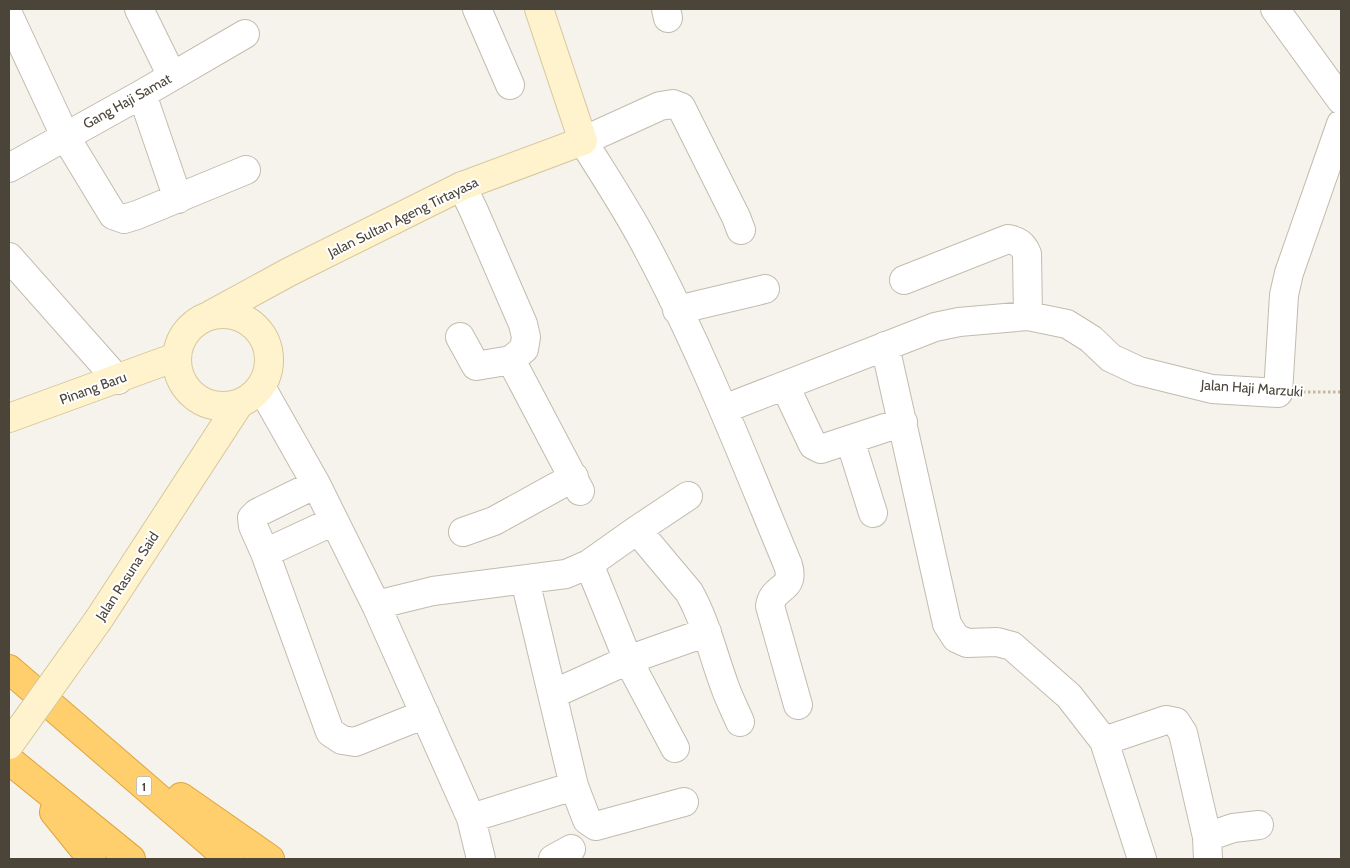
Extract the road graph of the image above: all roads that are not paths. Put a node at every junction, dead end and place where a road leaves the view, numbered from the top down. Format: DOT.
graph roads {
  1 [pos="139,9"];
  2 [pos="477,9"];
  3 [pos="539,9"];
  4 [pos="1275,9"];
  5 [pos="9,16"];
  6 [pos="245,34"];
  7 [pos="172,76"];
  8 [pos="510,85"];
  9 [pos="142,94"];
  10 [pos="1341,100"];
  11 [pos="1341,124"];
  12 [pos="65,136"];
  13 [pos="583,141"];
  14 [pos="10,164"];
  15 [pos="246,170"];
  16 [pos="462,186"];
  17 [pos="178,199"];
  18 [pos="741,230"];
  19 [pos="9,257"];
  20 [pos="904,280"];
  21 [pos="765,289"];
  22 [pos="678,310"];
  23 [pos="212,314"];
  24 [pos="1028,316"];
  25 [pos="460,337"];
  26 [pos="885,346"];
  27 [pos="176,357"];
  28 [pos="511,360"];
  29 [pos="118,380"];
  30 [pos="785,386"];
  31 [pos="261,387"];
  32 [pos="239,404"];
  33 [pos="724,409"];
  34 [pos="9,418"];
  35 [pos="903,422"];
  36 [pos="850,440"];
  37 [pos="316,484"];
  38 [pos="688,496"];
  39 [pos="873,513"];
  40 [pos="334,521"];
  41 [pos="637,530"];
  42 [pos="463,532"];
  43 [pos="265,553"];
  44 [pos="589,564"];
  45 [pos="525,580"];
  46 [pos="376,605"];
  47 [pos="707,632"];
  48 [pos="628,660"];
  49 [pos="9,669"];
  50 [pos="553,694"];
  51 [pos="798,705"];
  52 [pos="59,712"];
  53 [pos="425,714"];
  54 [pos="740,722"];
  55 [pos="1104,741"];
  56 [pos="675,748"];
  57 [pos="11,757"];
  58 [pos="574,786"];
  59 [pos="684,802"];
  60 [pos="470,818"];
  61 [pos="1258,825"];
  62 [pos="1207,848"];
  63 [pos="92,859"];
  64 [pos="131,859"];
  65 [pos="229,859"];
  66 [pos="270,859"];
  67 [pos="481,859"];
  68 [pos="1142,859"];
  1 -- 7 [label="street"];
  2 -- 8 [label="street"];
  3 -- 13 [label="main road"];
  4 -- 10 [label="street"];
  5 -- 12 [label="street"];
  6 -- 7 [label="street, Gang Haji Samat"];
  7 -- 9 [label="street, Gang Haji Samat"];
  9 -- 12 [label="street, Gang Haji Samat"];
  9 -- 17 [label="street"];
  11 -- 24 [label="street, Jalan Haji Marzuki"];
  12 -- 14 [label="street, Gang Haji Samat"];
  12 -- 17 [label="street"];
  13 -- 16 [label="main road, Jalan Sultan Ageng Tirtayasa"];
  13 -- 18 [label="street"];
  13 -- 22 [label="street"];
  15 -- 17 [label="street"];
  16 -- 23 [label="main road, Jalan Sultan Ageng Tirtayasa"];
  16 -- 28 [label="street"];
  19 -- 29 [label="street"];
  20 -- 24 [label="street"];
  21 -- 22 [label="street"];
  22 -- 33 [label="street"];
  23 -- 27 [label="main road"];
  23 -- 31 [label="main road"];
  24 -- 26 [label="street, Jalan Haji Marzuki"];
  25 -- 28 [label="street"];
  26 -- 30 [label="street, Jalan Haji Marzuki"];
  26 -- 35 [label="street"];
  27 -- 29 [label="main road, Pinang Baru"];
  27 -- 32 [label="main road"];
  28 -- 42 [label="street"];
  29 -- 34 [label="main road, Pinang Baru"];
  30 -- 33 [label="street, Jalan Haji Marzuki"];
  30 -- 36 [label="street"];
  31 -- 32 [label="main road"];
  31 -- 37 [label="street"];
  32 -- 57 [label="main road, Jalan Rasuna Said, bridge"];
  33 -- 51 [label="street"];
  35 -- 36 [label="street"];
  35 -- 55 [label="street"];
  36 -- 39 [label="street"];
  37 -- 40 [label="street"];
  37 -- 43 [label="street"];
  38 -- 41 [label="street"];
  40 -- 43 [label="street"];
  40 -- 46 [label="street"];
  41 -- 44 [label="street"];
  41 -- 47 [label="street"];
  43 -- 53 [label="street"];
  44 -- 45 [label="street"];
  44 -- 48 [label="street"];
  45 -- 46 [label="street"];
  45 -- 50 [label="street"];
  46 -- 53 [label="street"];
  47 -- 48 [label="street"];
  47 -- 54 [label="street"];
  48 -- 50 [label="street"];
  48 -- 56 [label="street"];
  49 -- 52 [label="highway, 1"];
  50 -- 58 [label="street"];
  52 -- 65 [label="highway, 1"];
  52 -- 66 [label="highway"];
  53 -- 60 [label="street"];
  55 -- 62 [label="street"];
  55 -- 68 [label="street"];
  57 -- 63 [label="highway"];
  57 -- 64 [label="highway"];
  58 -- 59 [label="street"];
  58 -- 60 [label="street"];
  60 -- 67 [label="street"];
  61 -- 62 [label="street"];
}
